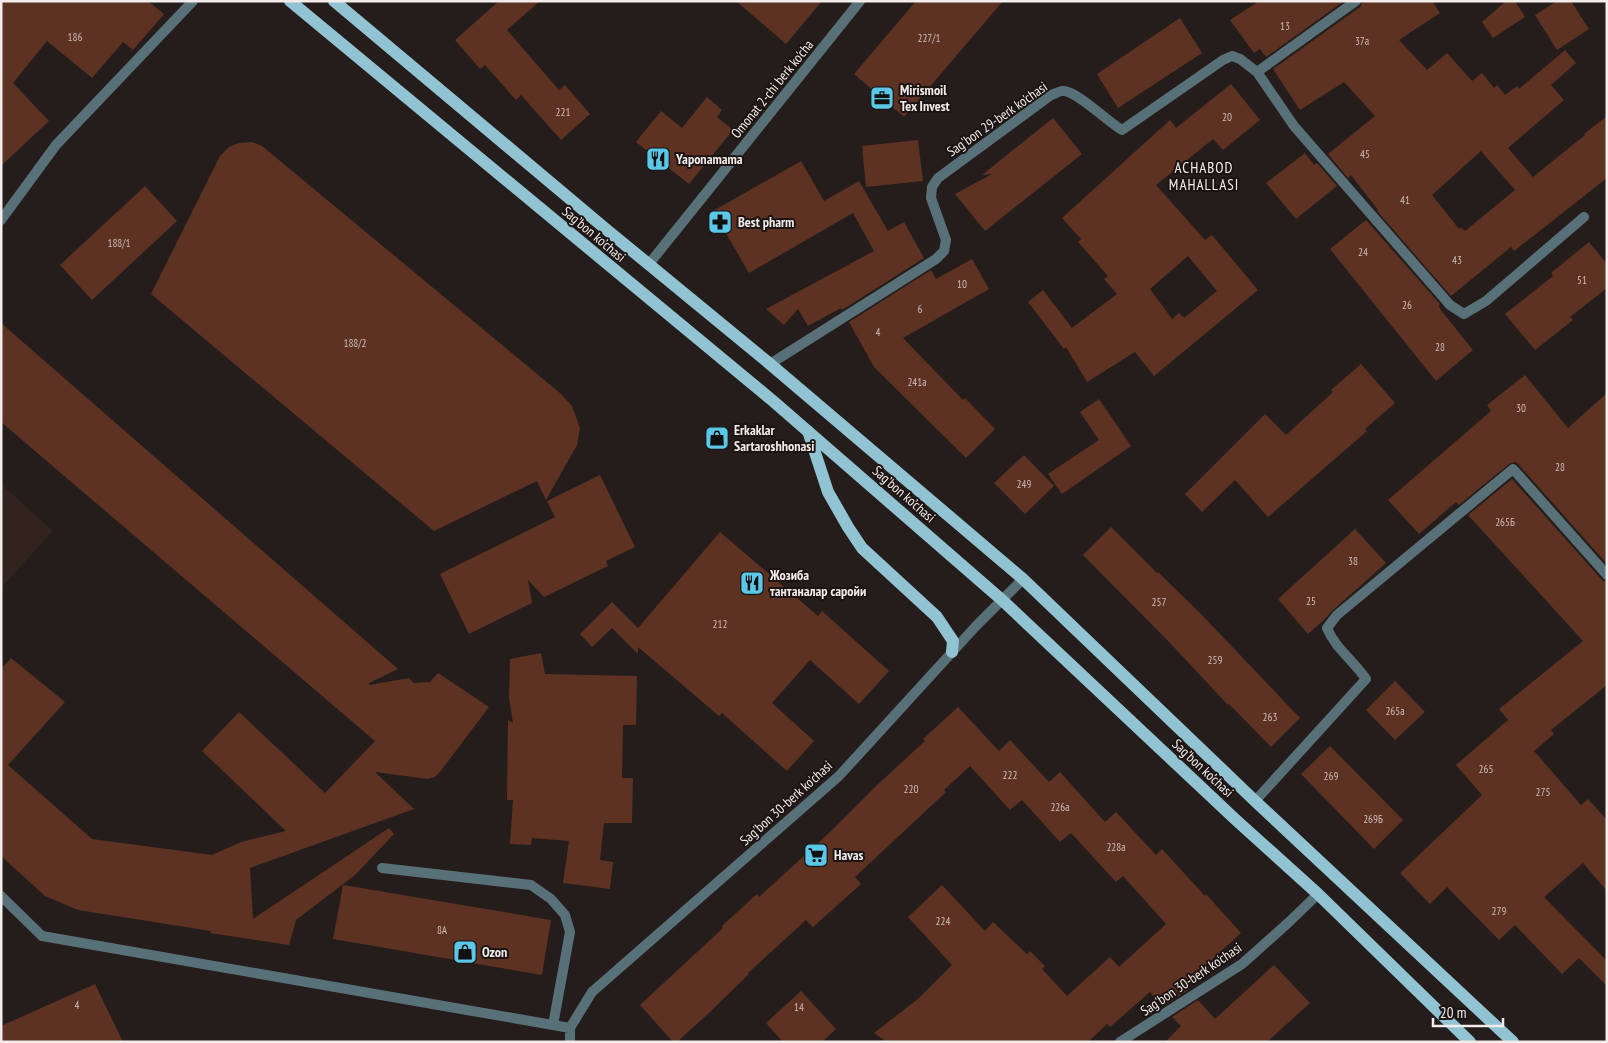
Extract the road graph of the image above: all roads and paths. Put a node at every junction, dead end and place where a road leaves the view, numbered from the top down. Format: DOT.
graph roads {
  1 [pos="192,1"];
  2 [pos="290,1"];
  3 [pos="334,1"];
  4 [pos="860,1"];
  5 [pos="1356,1"];
  6 [pos="1257,72"];
  7 [pos="1584,216"];
  8 [pos="1,220"];
  9 [pos="649,264"];
  10 [pos="770,364"];
  11 [pos="808,431"];
  12 [pos="1607,575"];
  13 [pos="1023,579"];
  14 [pos="1002,600"];
  15 [pos="952,652"];
  16 [pos="1256,801"];
  17 [pos="382,868"];
  18 [pos="1318,894"];
  19 [pos="1,896"];
  20 [pos="553,1025"];
  21 [pos="570,1028"];
  22 [pos="570,1042"];
  23 [pos="1120,1042"];
  24 [pos="1470,1042"];
  25 [pos="1513,1042"];
  1 -- 8 [label="street"];
  2 -- 11 [label="main road, Sag’bon ko’chasi"];
  3 -- 9 [label="main road, Sag’bon ko’chasi"];
  4 -- 9 [label="street, Omonat 2-chi berk ko'cha"];
  5 -- 6 [label="street"];
  6 -- 7 [label="street"];
  6 -- 10 [label="street, Sag'bon 29-berk ko'chasi"];
  9 -- 10 [label="main road, Sag’bon ko’chasi"];
  10 -- 13 [label="main road, Sag’bon ko’chasi"];
  11 -- 14 [label="main road, Sag’bon ko’chasi"];
  11 -- 15 [label="main road"];
  12 -- 16 [label="street"];
  13 -- 14 [label="street, Sag'bon 30-berk ko'chasi"];
  13 -- 16 [label="main road, Sag’bon ko’chasi"];
  14 -- 15 [label="street, Sag'bon 30-berk ko'chasi"];
  14 -- 18 [label="main road, Sag’bon ko’chasi"];
  15 -- 21 [label="street, Sag'bon 30-berk ko'chasi"];
  16 -- 25 [label="main road, Sag’bon ko’chasi"];
  17 -- 20 [label="street"];
  18 -- 23 [label="street, Sag'bon 30-berk ko'chasi"];
  18 -- 24 [label="main road, Sag’bon ko’chasi"];
  19 -- 20 [label="street"];
  20 -- 21 [label="street"];
  21 -- 22 [label="street"];
}
